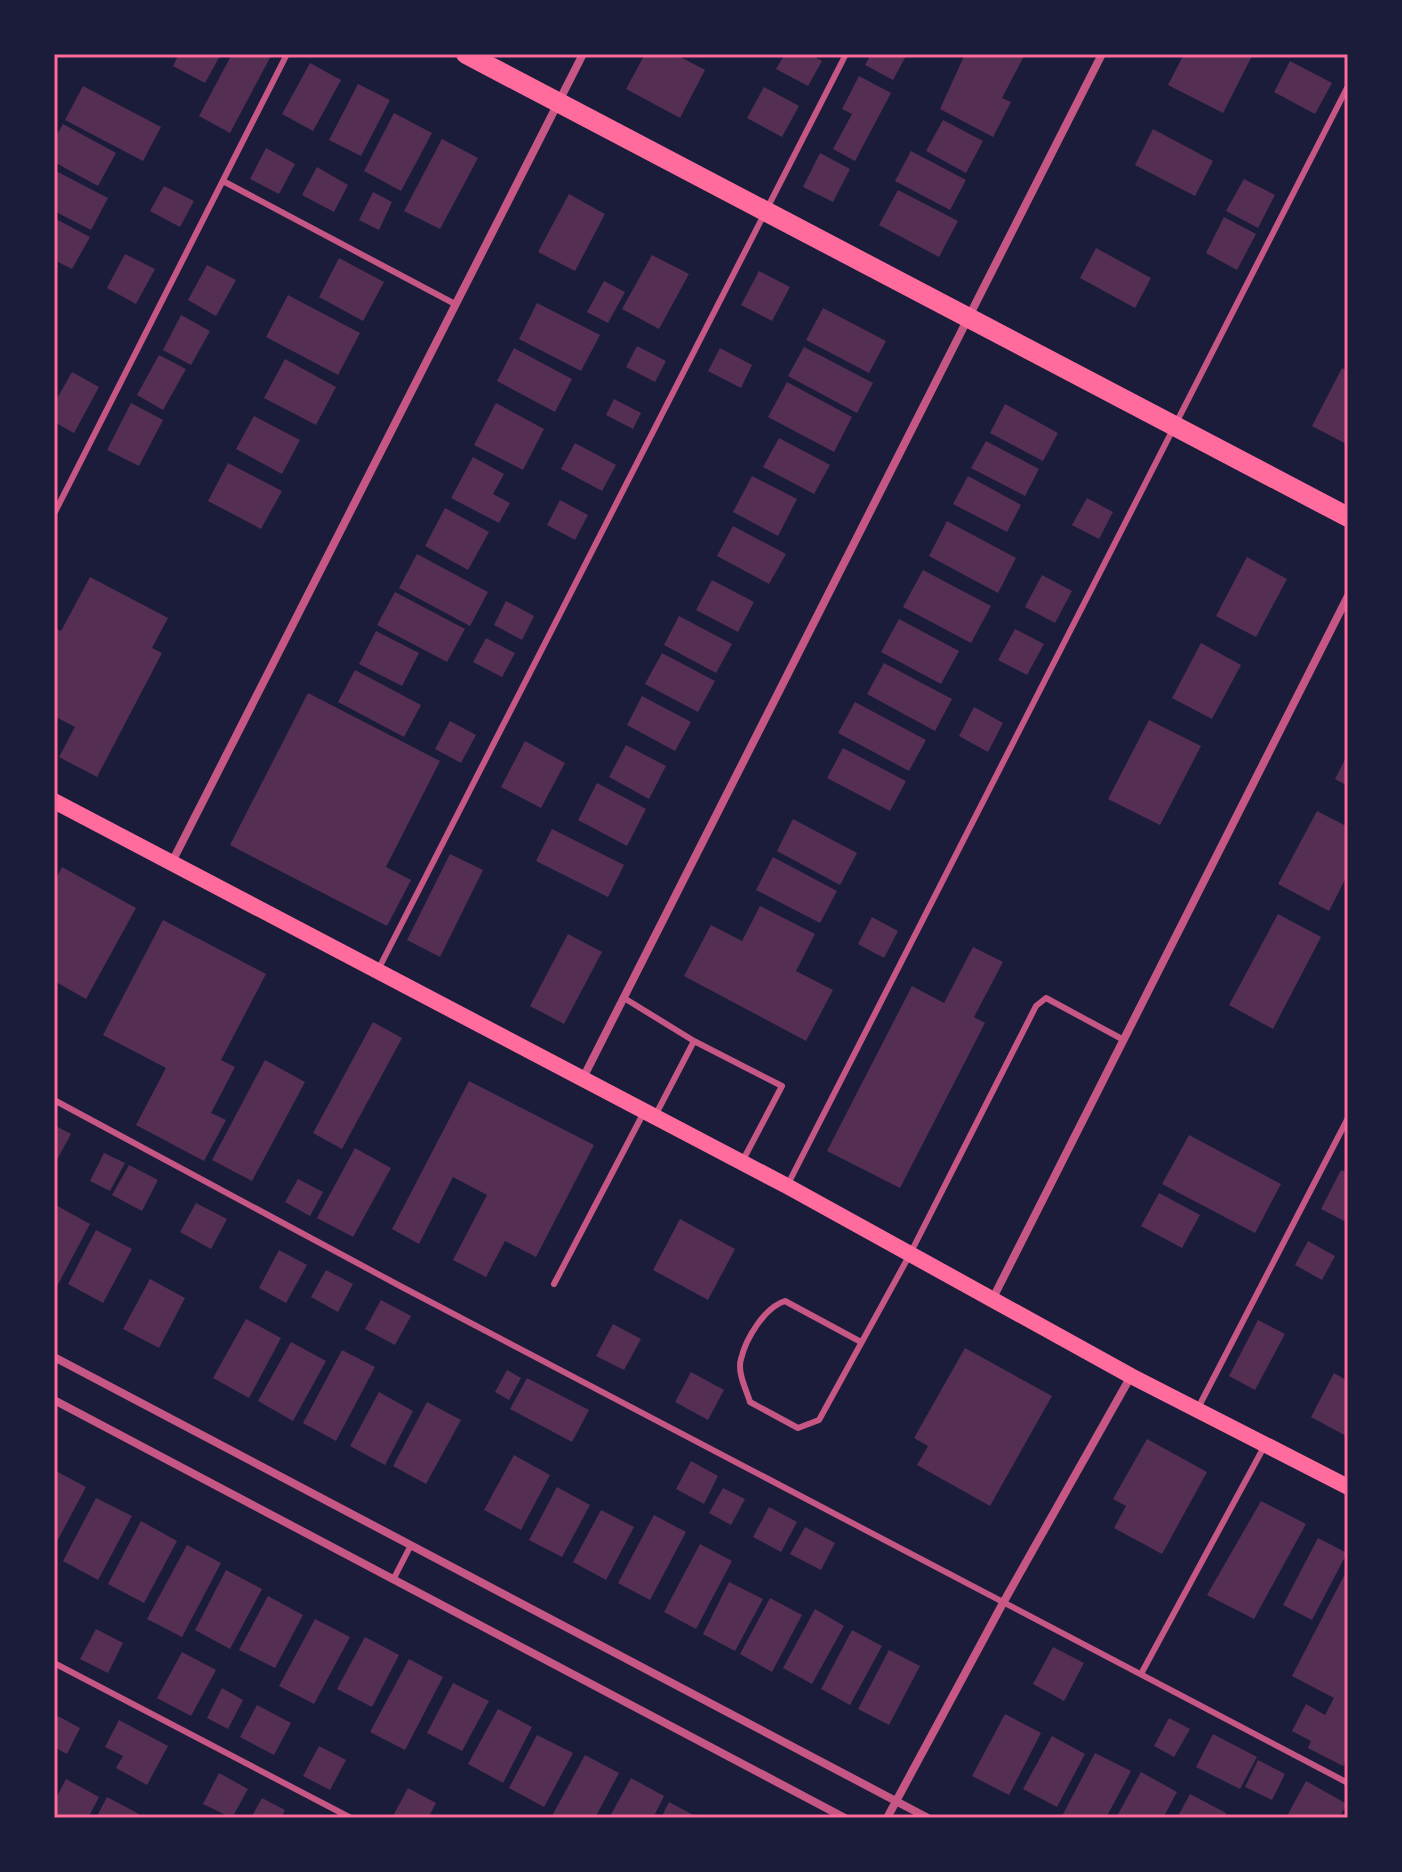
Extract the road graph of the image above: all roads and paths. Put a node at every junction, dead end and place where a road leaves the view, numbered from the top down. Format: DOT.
graph roads {
  1 [pos="287,54"];
  2 [pos="466,54"];
  3 [pos="583,54"];
  4 [pos="846,54"];
  5 [pos="1102,54"];
  6 [pos="1348,86"];
  7 [pos="559,101"];
  8 [pos="223,181"];
  9 [pos="765,212"];
  10 [pos="455,304"];
  11 [pos="966,317"];
  12 [pos="1176,428"];
  13 [pos="54,514"];
  14 [pos="1348,517"];
  15 [pos="1348,596"];
  16 [pos="54,801"];
  17 [pos="172,862"];
  18 [pos="377,970"];
  19 [pos="624,998"];
  20 [pos="1122,1039"];
  21 [pos="694,1041"];
  22 [pos="583,1078"];
  23 [pos="54,1100"];
  24 [pos="650,1114"];
  25 [pos="1348,1118"];
  26 [pos="742,1162"];
  27 [pos="787,1186"];
  28 [pos="909,1256"];
  29 [pos="554,1284"];
  30 [pos="991,1301"];
  31 [pos="861,1342"];
  32 [pos="54,1357"];
  33 [pos="1131,1376"];
  34 [pos="54,1400"];
  35 [pos="1197,1410"];
  36 [pos="1265,1445"];
  37 [pos="1348,1487"];
  38 [pos="411,1545"];
  39 [pos="393,1580"];
  40 [pos="1003,1603"];
  41 [pos="54,1663"];
  42 [pos="1141,1674"];
  43 [pos="1348,1783"];
  44 [pos="896,1801"];
  45 [pos="351,1818"];
  46 [pos="845,1818"];
  47 [pos="887,1818"];
  48 [pos="928,1818"];
  1 -- 8 [label="lane"];
  2 -- 7 [label="main road"];
  3 -- 7 [label="street"];
  4 -- 9 [label="lane"];
  5 -- 11 [label="street"];
  6 -- 12 [label="lane"];
  7 -- 9 [label="main road"];
  7 -- 10 [label="street"];
  8 -- 10 [label="lane"];
  8 -- 13 [label="lane"];
  9 -- 11 [label="main road"];
  9 -- 18 [label="lane"];
  10 -- 17 [label="street"];
  11 -- 12 [label="main road"];
  11 -- 19 [label="street"];
  12 -- 14 [label="main road"];
  12 -- 27 [label="lane"];
  15 -- 20 [label="street"];
  16 -- 17 [label="main road"];
  17 -- 18 [label="main road"];
  18 -- 22 [label="main road"];
  19 -- 21 [label="lane"];
  19 -- 22 [label="street"];
  20 -- 28 [label="lane"];
  20 -- 30 [label="street"];
  21 -- 24 [label="lane"];
  21 -- 26 [label="lane"];
  22 -- 24 [label="main road"];
  23 -- 40 [label="lane"];
  24 -- 26 [label="main road"];
  24 -- 29 [label="lane"];
  25 -- 35 [label="lane"];
  26 -- 27 [label="main road"];
  27 -- 28 [label="main road"];
  28 -- 30 [label="main road"];
  28 -- 31 [label="lane"];
  30 -- 33 [label="main road"];
  31 -- 31 [label="lane"];
  32 -- 38 [label="street"];
  33 -- 35 [label="main road"];
  33 -- 40 [label="street"];
  34 -- 39 [label="street"];
  35 -- 36 [label="main road"];
  36 -- 37 [label="main road"];
  36 -- 42 [label="lane"];
  38 -- 39 [label="lane"];
  38 -- 44 [label="street"];
  39 -- 46 [label="street"];
  40 -- 42 [label="lane"];
  40 -- 44 [label="street"];
  41 -- 45 [label="lane"];
  42 -- 43 [label="lane"];
  44 -- 47 [label="street"];
  44 -- 48 [label="street"];
}
